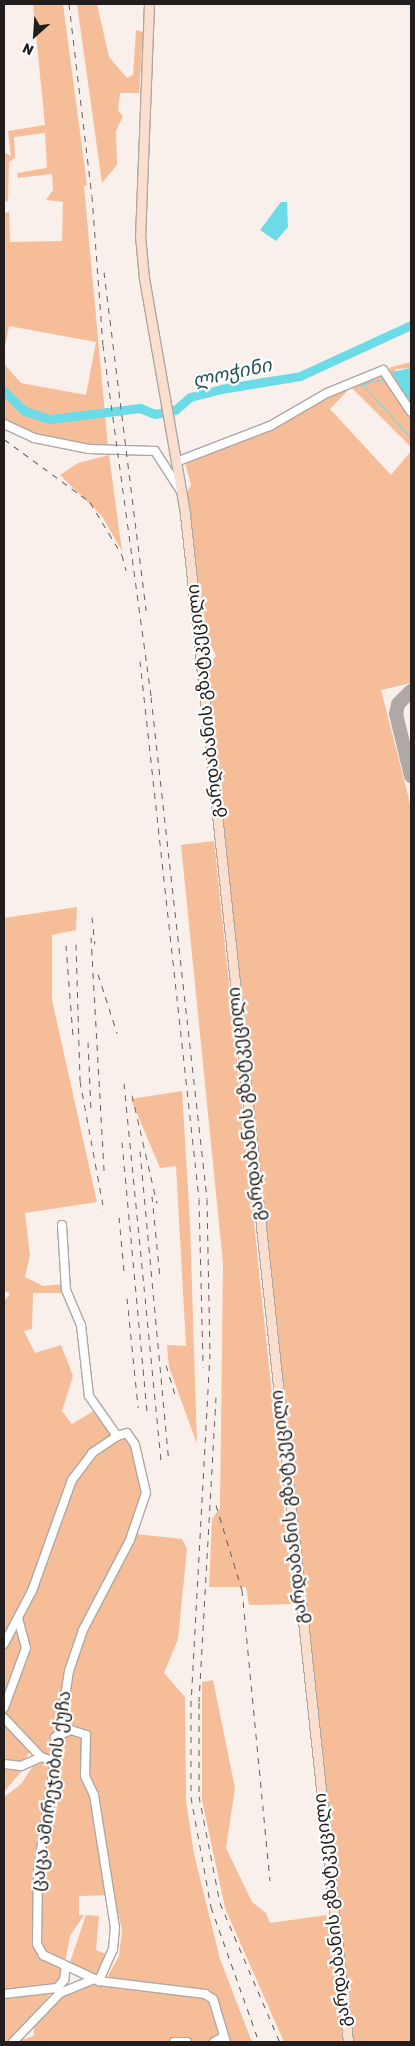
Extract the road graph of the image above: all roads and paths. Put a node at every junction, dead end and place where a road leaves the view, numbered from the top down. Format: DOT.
graph roads {
  1 [pos="149,4"];
  2 [pos="411,412"];
  3 [pos="4,424"];
  4 [pos="176,462"];
  5 [pos="180,490"];
  6 [pos="62,1226"];
  7 [pos="117,1436"];
  8 [pos="18,1619"];
  9 [pos="4,1644"];
  10 [pos="4,1708"];
  11 [pos="4,1718"];
  12 [pos="55,1737"];
  13 [pos="41,1757"];
  14 [pos="53,1761"];
  15 [pos="4,1764"];
  16 [pos="66,1966"];
  17 [pos="97,1980"];
  18 [pos="4,1994"];
  19 [pos="225,2040"];
  20 [pos="13,2042"];
  21 [pos="174,2042"];
  22 [pos="187,2042"];
  23 [pos="214,2042"];
  24 [pos="348,2042"];
  1 -- 4 [label="main road, გარდაბანის გზატკეცილი"];
  2 -- 4 [label="street"];
  3 -- 5 [label="street"];
  4 -- 5 [label="main road, გარდაბანის გზატკეცილი"];
  5 -- 24 [label="main road, გარდაბანის გზატკეცილი"];
  6 -- 7 [label="street"];
  7 -- 8 [label="street"];
  7 -- 12 [label="street, ცაცა ამირეჯიბის ქუჩა"];
  8 -- 9 [label="street"];
  8 -- 10 [label="street"];
  11 -- 13 [label="street"];
  12 -- 14 [label="street, ცაცა ამირეჯიბის ქუჩა"];
  12 -- 17 [label="street"];
  13 -- 14 [label="street"];
  13 -- 15 [label="street"];
  14 -- 16 [label="street, ცაცა ამირეჯიბის ქუჩა"];
  16 -- 17 [label="street, ცაცა ამირეჯიბის ქუჩა"];
  16 -- 18 [label="street"];
  17 -- 19 [label="street, ცაცა ამირეჯიბის ქუჩა"];
  17 -- 20 [label="street"];
  19 -- 23 [label="street"];
  21 -- 22 [label="street"];
}
